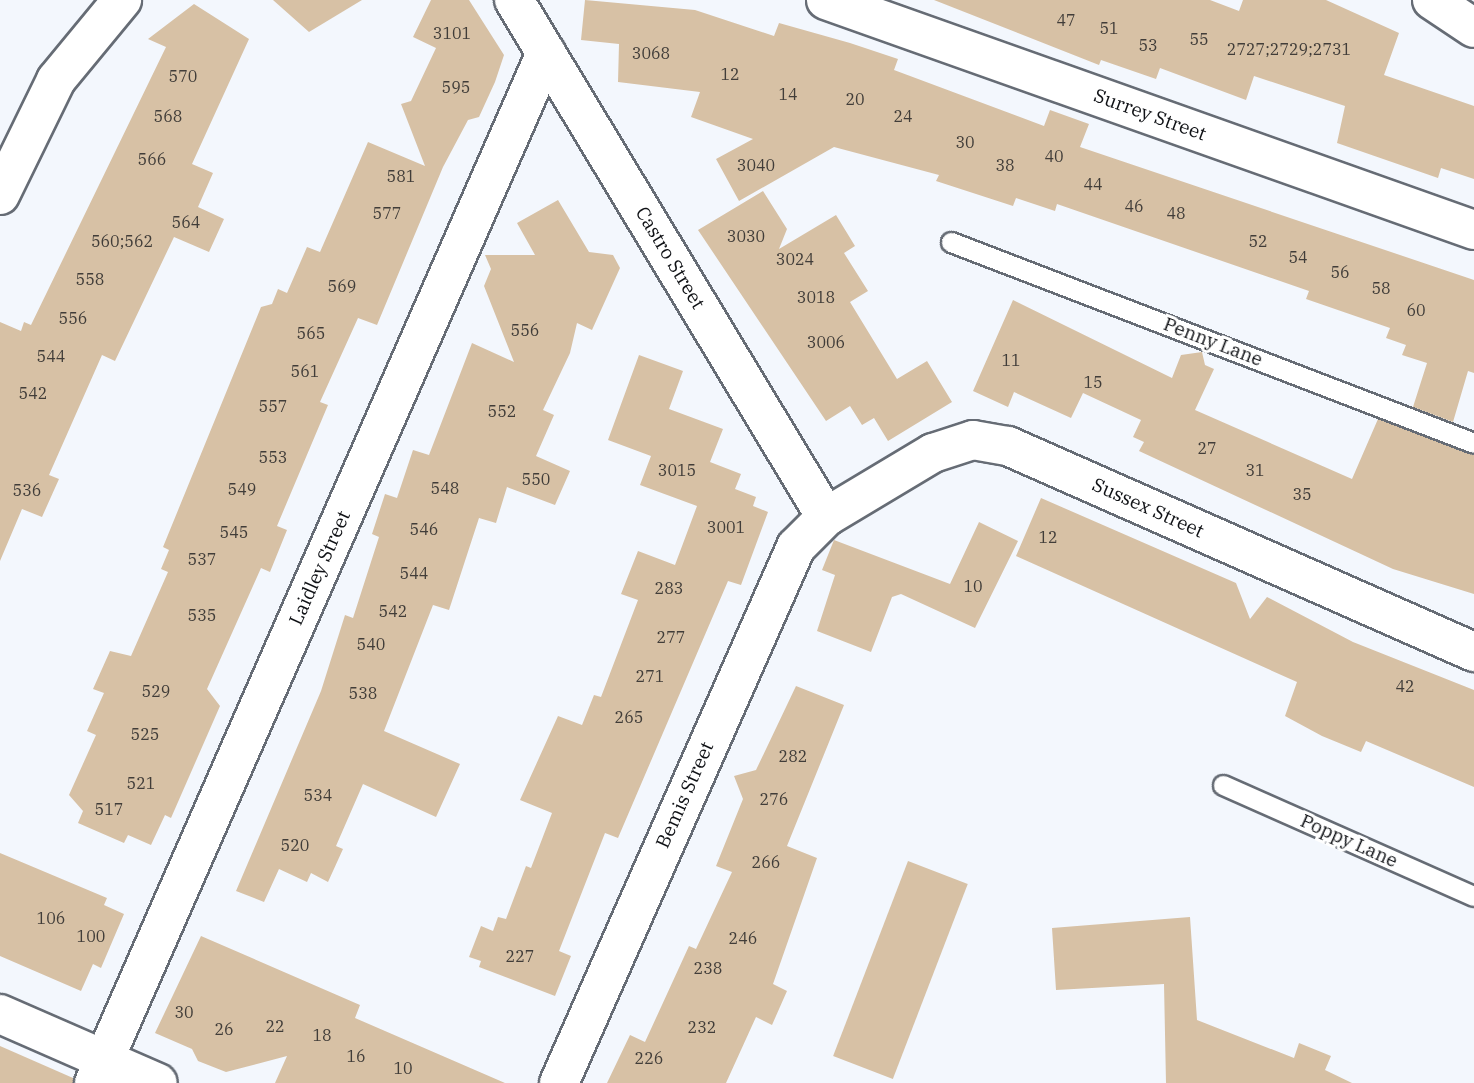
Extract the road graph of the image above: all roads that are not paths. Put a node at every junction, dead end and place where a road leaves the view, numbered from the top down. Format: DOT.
graph roads {
  1 [pos="122,0"];
  2 [pos="514,0"];
  3 [pos="826,0"];
  4 [pos="1432,0"];
  5 [pos="1474,28"];
  6 [pos="546,53"];
  7 [pos="0,195"];
  8 [pos="1474,230"];
  9 [pos="951,242"];
  10 [pos="1474,443"];
  11 [pos="826,517"];
  12 [pos="1474,652"];
  13 [pos="1223,785"];
  14 [pos="1474,897"];
  15 [pos="0,1014"];
  16 [pos="99,1071"];
  17 [pos="158,1083"];
  18 [pos="559,1083"];
  1 -- 7 [label="street"];
  2 -- 6 [label="street, Castro Street"];
  3 -- 8 [label="street, Surrey Street"];
  4 -- 5 [label="street"];
  6 -- 11 [label="street, Castro Street"];
  6 -- 16 [label="street, Laidley Street"];
  9 -- 10 [label="lane, Penny Lane"];
  11 -- 12 [label="street, Sussex Street"];
  11 -- 18 [label="street, Bemis Street"];
  13 -- 14 [label="lane, Poppy Lane"];
  15 -- 16 [label="street"];
  16 -- 17 [label="street"];
}
